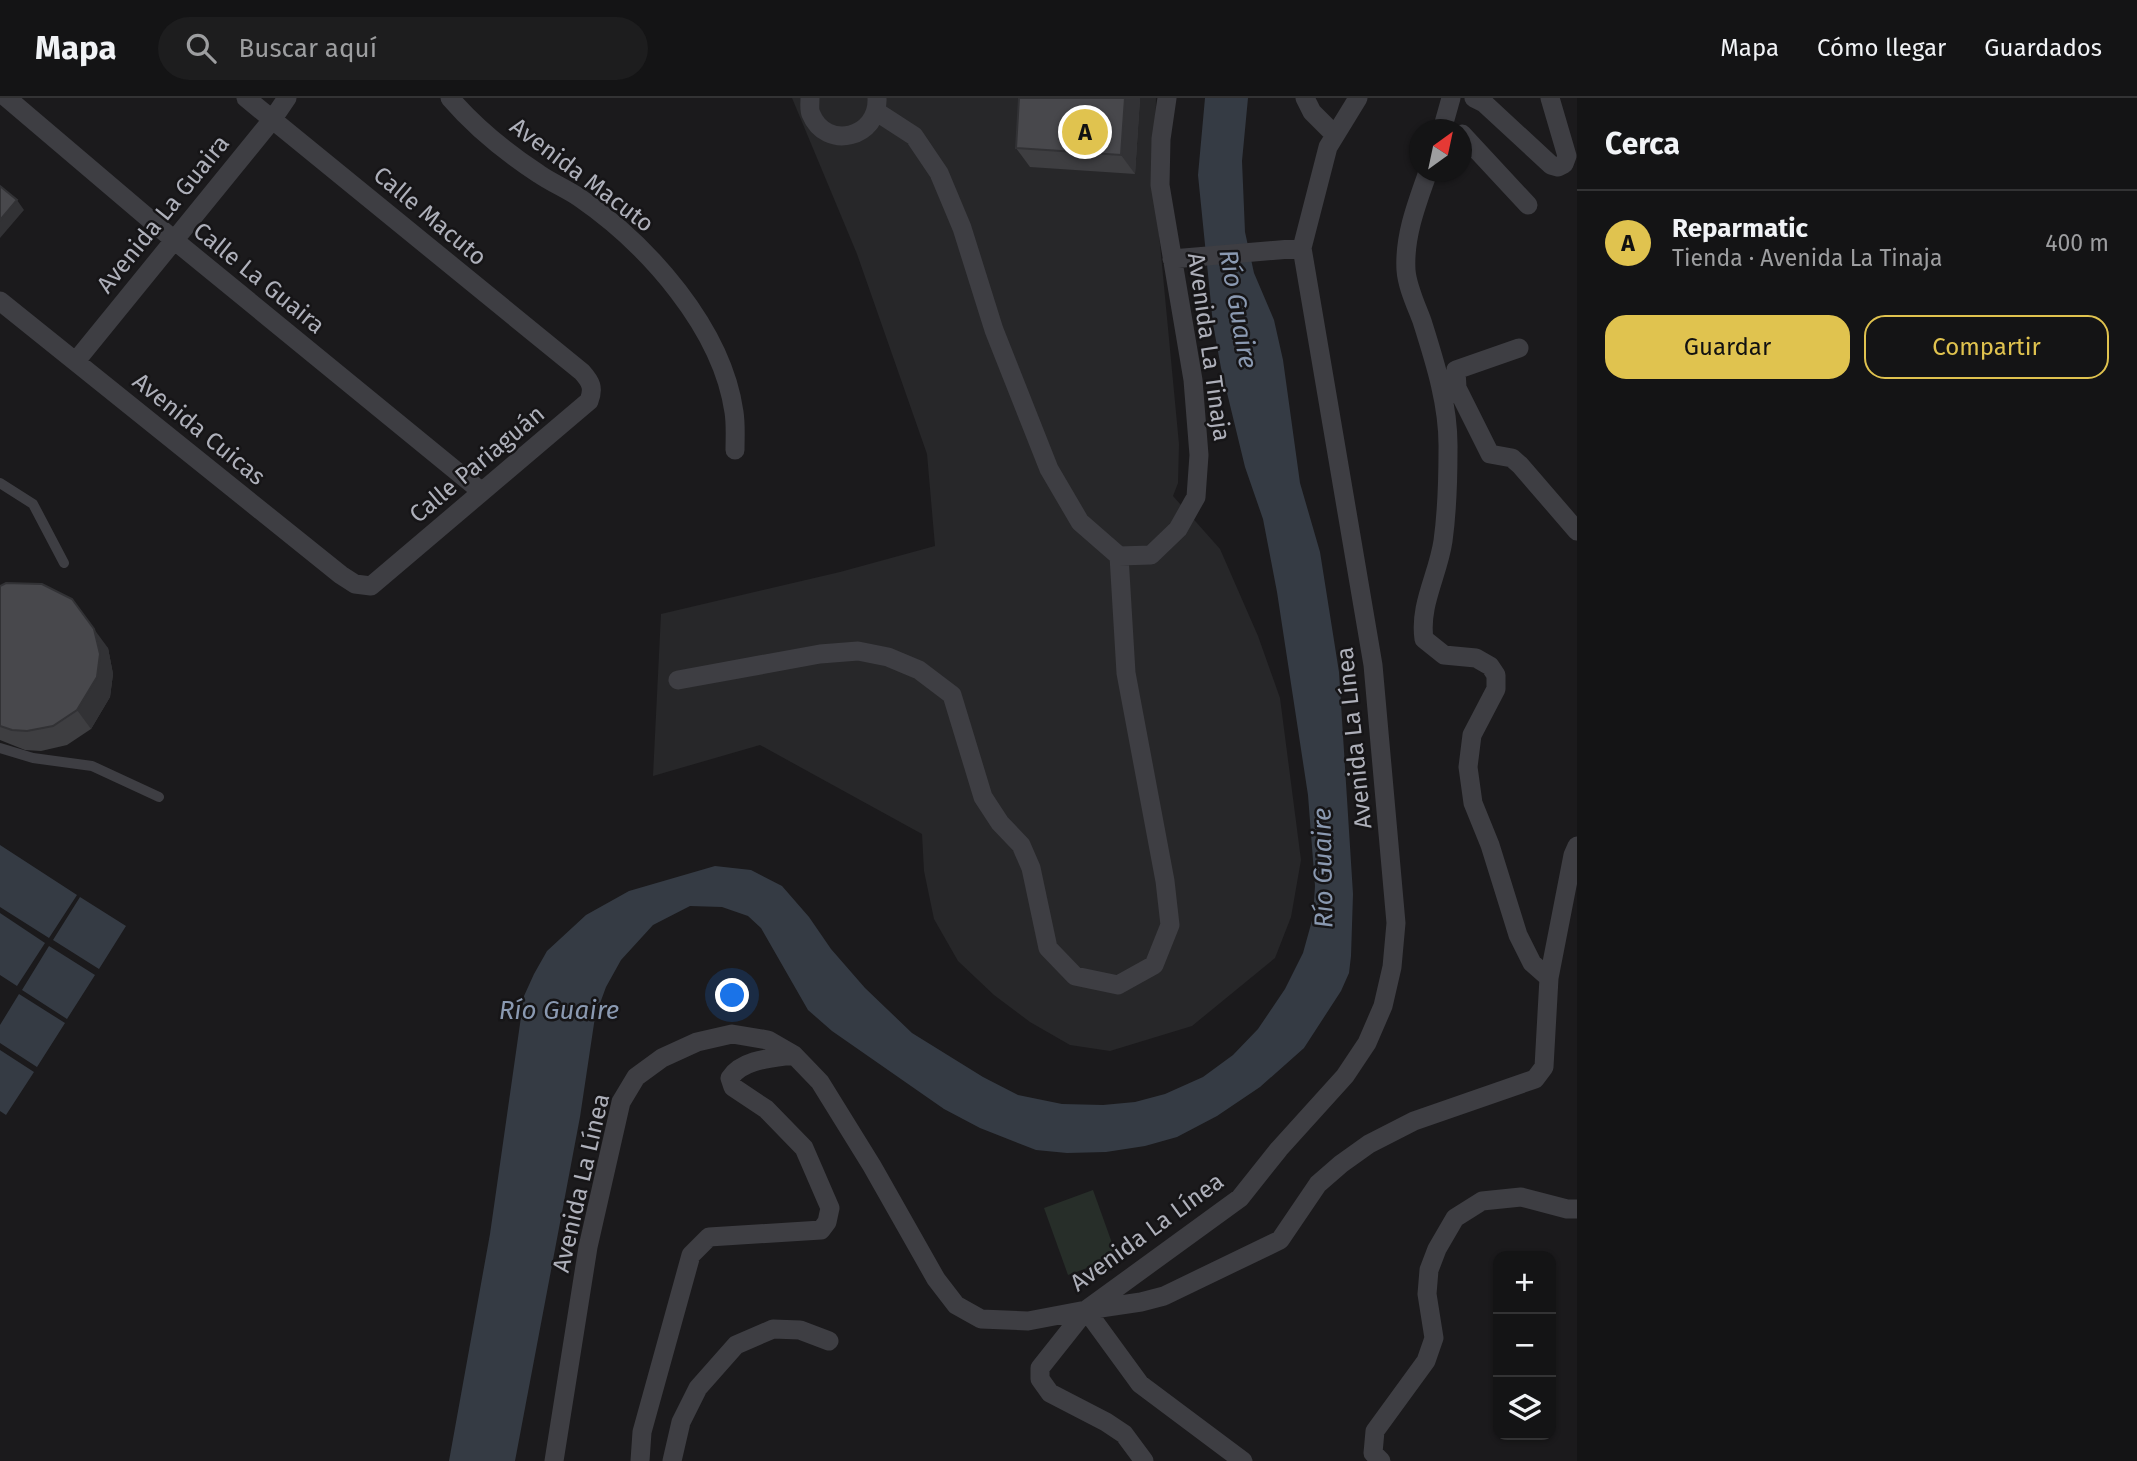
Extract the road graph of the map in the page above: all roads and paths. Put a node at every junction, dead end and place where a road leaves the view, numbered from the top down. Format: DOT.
graph roads {
  1 [pos="7,98"];
  2 [pos="246,98"];
  3 [pos="287,98"];
  4 [pos="450,98"];
  5 [pos="810,98"];
  6 [pos="1167,98"];
  7 [pos="1305,98"];
  8 [pos="1358,98"];
  9 [pos="1451,98"];
  10 [pos="1474,98"];
  11 [pos="1550,98"];
  12 [pos="877,105"];
  13 [pos="1449,119"];
  14 [pos="272,120"];
  15 [pos="1335,135"];
  16 [pos="1472,146"];
  17 [pos="1424,182"];
  18 [pos="1528,205"];
  19 [pos="174,240"];
  20 [pos="1293,249"];
  21 [pos="1172,260"];
  22 [pos="0,300"];
  23 [pos="1520,348"];
  24 [pos="76,360"];
  25 [pos="582,372"];
  26 [pos="735,450"];
  27 [pos="0,483"];
  28 [pos="482,492"];
  29 [pos="1577,531"];
  30 [pos="1119,556"];
  31 [pos="64,562"];
  32 [pos="371,586"];
  33 [pos="678,680"];
  34 [pos="0,748"];
  35 [pos="159,797"];
  36 [pos="1577,846"];
  37 [pos="1549,978"];
  38 [pos="794,1055"];
  39 [pos="1577,1209"];
  40 [pos="1086,1310"];
  41 [pos="830,1341"];
  42 [pos="554,1461"];
  43 [pos="640,1461"];
  44 [pos="672,1461"];
  45 [pos="1144,1461"];
  46 [pos="1243,1461"];
  47 [pos="1381,1461"];
  1 -- 19 [label="street, Calle La Guaira"];
  2 -- 14 [label="street, Calle Macuto"];
  3 -- 14 [label="street, Avenida La Guaira"];
  4 -- 26 [label="street, Avenida Macuto"];
  5 -- 12 [label="street"];
  6 -- 21 [label="street, Avenida La Tinaja"];
  7 -- 15 [label="street"];
  8 -- 15 [label="street, Avenida La Línea"];
  9 -- 13 [label="street"];
  10 -- 11 [label="street"];
  12 -- 30 [label="street"];
  14 -- 19 [label="street, Avenida La Guaira"];
  14 -- 25 [label="street, Calle Macuto"];
  15 -- 20 [label="street, Avenida La Línea"];
  16 -- 18 [label="street"];
  17 -- 37 [label="street"];
  19 -- 24 [label="street, Avenida La Guaira"];
  19 -- 28 [label="street, Calle La Guaira"];
  20 -- 21 [label="street"];
  20 -- 40 [label="street, Avenida La Línea"];
  21 -- 30 [label="street, Avenida La Tinaja"];
  22 -- 24 [label="street, Avenida Cuicas"];
  23 -- 29 [label="street"];
  24 -- 32 [label="street, Avenida Cuicas"];
  25 -- 28 [label="street, Calle Pariaguán"];
  27 -- 31 [label="lane"];
  28 -- 32 [label="street, Calle Pariaguán"];
  30 -- 33 [label="street"];
  34 -- 35 [label="lane"];
  36 -- 37 [label="street"];
  37 -- 40 [label="street"];
  38 -- 40 [label="street, Avenida La Línea"];
  38 -- 42 [label="street, Avenida La Línea"];
  38 -- 43 [label="street"];
  39 -- 47 [label="street"];
  40 -- 45 [label="street"];
  40 -- 46 [label="street"];
  41 -- 44 [label="street"];
}
